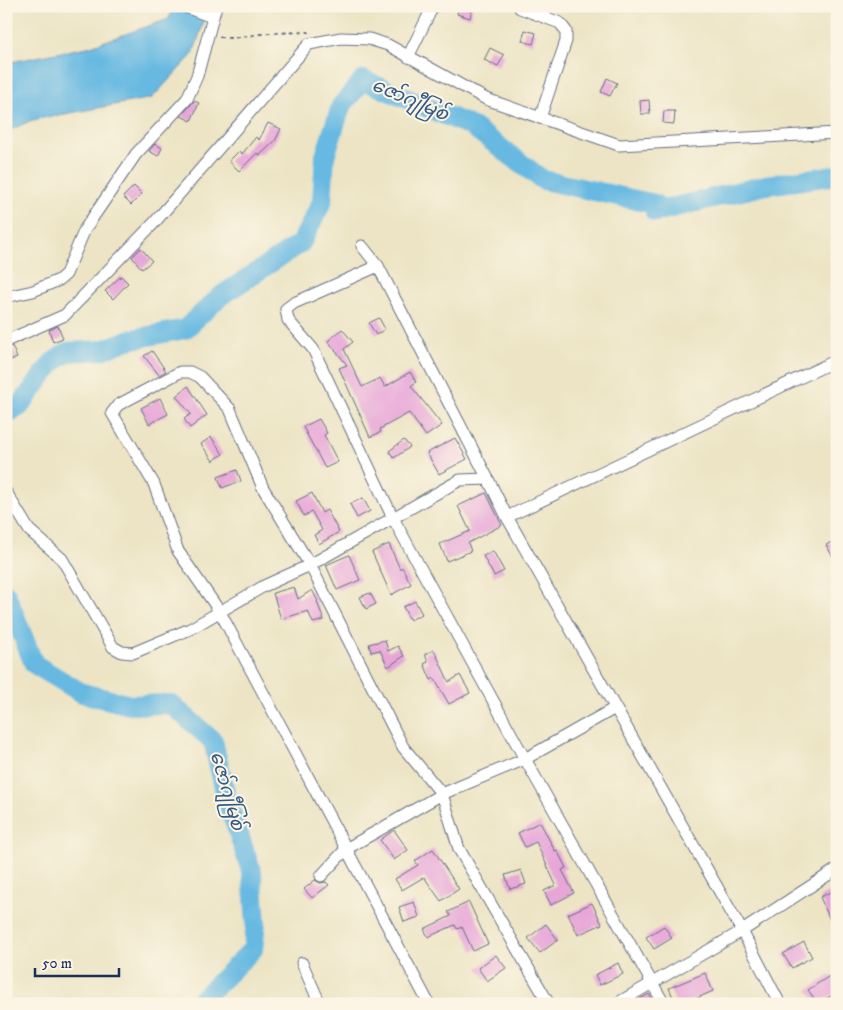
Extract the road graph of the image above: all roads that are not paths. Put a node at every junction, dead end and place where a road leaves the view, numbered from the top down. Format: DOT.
graph roads {
  1 [pos="183,6"];
  2 [pos="433,6"];
  3 [pos="520,8"];
  4 [pos="212,16"];
  5 [pos="408,57"];
  6 [pos="540,118"];
  7 [pos="837,133"];
  8 [pos="362,246"];
  9 [pos="378,266"];
  10 [pos="6,297"];
  11 [pos="6,341"];
  12 [pos="837,360"];
  13 [pos="488,479"];
  14 [pos="6,492"];
  15 [pos="507,517"];
  16 [pos="393,518"];
  17 [pos="310,565"];
  18 [pos="220,612"];
  19 [pos="615,708"];
  20 [pos="525,759"];
  21 [pos="442,794"];
  22 [pos="346,849"];
  23 [pos="837,869"];
  24 [pos="321,876"];
  25 [pos="742,931"];
  26 [pos="302,963"];
  27 [pos="653,982"];
  28 [pos="320,1004"];
  29 [pos="429,1004"];
  30 [pos="548,1004"];
  31 [pos="616,1004"];
  32 [pos="664,1004"];
  33 [pos="780,1004"];
  1 -- 4 [label="street"];
  2 -- 5 [label="street"];
  3 -- 6 [label="street"];
  4 -- 10 [label="street"];
  5 -- 6 [label="street"];
  5 -- 11 [label="street"];
  6 -- 7 [label="street"];
  8 -- 9 [label="street"];
  9 -- 13 [label="street"];
  9 -- 16 [label="street"];
  12 -- 15 [label="street"];
  13 -- 15 [label="street"];
  13 -- 16 [label="street"];
  14 -- 18 [label="street"];
  15 -- 19 [label="street"];
  16 -- 17 [label="street"];
  16 -- 20 [label="street"];
  17 -- 18 [label="street"];
  17 -- 18 [label="street"];
  17 -- 21 [label="street"];
  18 -- 22 [label="street"];
  19 -- 20 [label="street"];
  19 -- 25 [label="street"];
  20 -- 21 [label="street"];
  20 -- 27 [label="street"];
  21 -- 22 [label="street"];
  21 -- 30 [label="street"];
  22 -- 24 [label="street"];
  22 -- 29 [label="street"];
  23 -- 25 [label="street"];
  25 -- 27 [label="street"];
  25 -- 33 [label="street"];
  26 -- 28 [label="street"];
  27 -- 31 [label="street"];
  27 -- 32 [label="street"];
}
